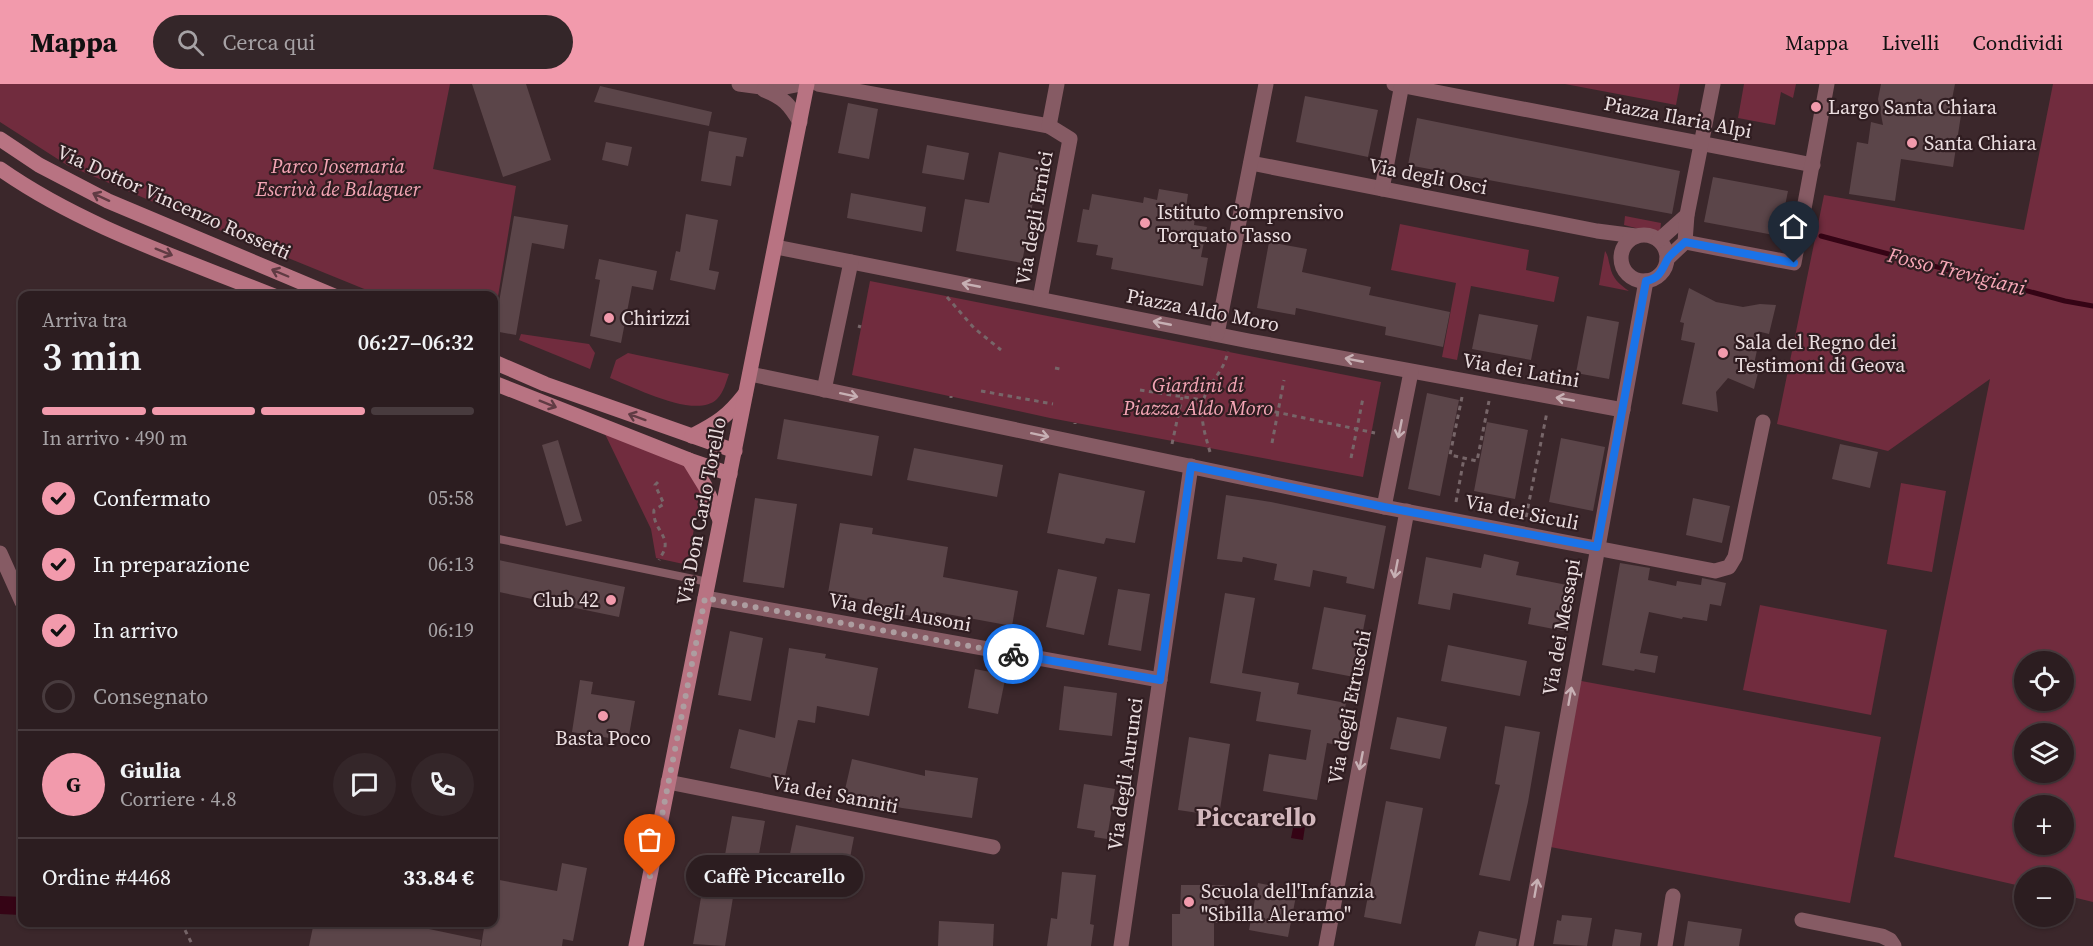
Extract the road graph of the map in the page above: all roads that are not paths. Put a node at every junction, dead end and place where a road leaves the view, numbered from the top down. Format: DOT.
graph roads {
  1 [pos="739,84"];
  2 [pos="801,84"];
  3 [pos="807,84"];
  4 [pos="818,84"];
  5 [pos="1057,84"];
  6 [pos="1266,84"];
  7 [pos="1399,84"];
  8 [pos="1713,84"];
  9 [pos="1827,84"];
  10 [pos="759,88"];
  11 [pos="800,122"];
  12 [pos="1049,126"];
  13 [pos="0,139"];
  14 [pos="1701,143"];
  15 [pos="1251,163"];
  16 [pos="1813,165"];
  17 [pos="0,169"];
  18 [pos="1382,189"];
  19 [pos="1687,215"];
  20 [pos="1597,231"];
  21 [pos="1636,236"];
  22 [pos="1659,240"];
  23 [pos="1685,242"];
  24 [pos="776,247"];
  25 [pos="1622,251"];
  26 [pos="1667,259"];
  27 [pos="851,262"];
  28 [pos="1646,281"];
  29 [pos="262,291"];
  30 [pos="322,291"];
  31 [pos="1041,299"];
  32 [pos="1217,334"];
  33 [pos="498,364"];
  34 [pos="1411,372"];
  35 [pos="750,374"];
  36 [pos="498,385"];
  37 [pos="824,390"];
  38 [pos="747,393"];
  39 [pos="1623,410"];
  40 [pos="1763,422"];
  41 [pos="692,436"];
  42 [pos="735,452"];
  43 [pos="689,460"];
  44 [pos="1191,466"];
  45 [pos="730,474"];
  46 [pos="1384,507"];
  47 [pos="1407,511"];
  48 [pos="720,520"];
  49 [pos="498,539"];
  50 [pos="1597,547"];
  51 [pos="0,553"];
  52 [pos="708,582"];
  53 [pos="18,593"];
  54 [pos="705,598"];
  55 [pos="1160,680"];
  56 [pos="669,782"];
  57 [pos="993,847"];
  58 [pos="1673,896"];
  59 [pos="1802,920"];
  60 [pos="636,946"];
  61 [pos="1121,946"];
  62 [pos="1326,946"];
  63 [pos="1526,946"];
  64 [pos="1665,946"];
  65 [pos="1894,946"];
  1 -- 10 [label="street"];
  2 -- 10 [label="street"];
  3 -- 11 [label="street, Via Don Carlo Torello"];
  4 -- 12 [label="street"];
  5 -- 12 [label="street, Via degli Ernici"];
  6 -- 15 [label="street"];
  7 -- 14 [label="street, Piazza Ilaria Alpi"];
  7 -- 18 [label="street"];
  8 -- 14 [label="street"];
  9 -- 16 [label="street"];
  10 -- 11 [label="street"];
  11 -- 24 [label="street, Via Don Carlo Torello"];
  12 -- 31 [label="street, Via degli Ernici"];
  30 -- 13 [label="street, Via Dottor Vincenzo Rossetti, one-way"];
  14 -- 16 [label="street, Piazza Ilaria Alpi"];
  14 -- 19 [label="street"];
  15 -- 18 [label="street, Via degli Osci"];
  15 -- 32 [label="street"];
  16 -- 23 [label="street"];
  17 -- 29 [label="street, one-way"];
  18 -- 20 [label="street, Via degli Osci"];
  19 -- 22 [label="street"];
  19 -- 23 [label="street"];
  20 -- 21 [label="street, Via degli Osci"];
  20 -- 25 [label="street, Via degli Osci"];
  21 -- 22 [label="street"];
  21 -- 25 [label="street"];
  22 -- 26 [label="street"];
  23 -- 26 [label="street"];
  24 -- 27 [label="street, Piazza Aldo Moro"];
  24 -- 35 [label="street, Via Don Carlo Torello"];
  25 -- 28 [label="street"];
  26 -- 28 [label="street"];
  31 -- 27 [label="street, Piazza Aldo Moro, one-way"];
  27 -- 37 [label="street"];
  28 -- 39 [label="street, Via dei Messapi"];
  32 -- 31 [label="street, Piazza Aldo Moro, one-way"];
  34 -- 32 [label="street, Piazza Aldo Moro, one-way"];
  41 -- 33 [label="street, one-way"];
  39 -- 34 [label="street, Via dei Latini, one-way"];
  34 -- 46 [label="street, one-way"];
  35 -- 37 [label="street"];
  35 -- 38 [label="street, Via Don Carlo Torello"];
  36 -- 43 [label="street, one-way"];
  37 -- 44 [label="street, one-way"];
  38 -- 41 [label="street"];
  38 -- 42 [label="street, Via Don Carlo Torello"];
  39 -- 50 [label="street, Via dei Messapi"];
  40 -- 50 [label="street, Via dei Siculi"];
  41 -- 42 [label="street"];
  42 -- 45 [label="street, Via Don Carlo Torello"];
  43 -- 45 [label="street"];
  43 -- 48 [label="street"];
  44 -- 46 [label="street"];
  44 -- 55 [label="street, Via degli Aurunci"];
  45 -- 48 [label="street, Via Don Carlo Torello"];
  46 -- 47 [label="street"];
  47 -- 50 [label="street, Via dei Siculi"];
  47 -- 62 [label="street, Via degli Etruschi, one-way"];
  48 -- 52 [label="street, Via Don Carlo Torello"];
  49 -- 52 [label="lane"];
  63 -- 50 [label="street, Via dei Messapi, one-way"];
  51 -- 53 [label="street"];
  52 -- 54 [label="street, Via Don Carlo Torello"];
  54 -- 55 [label="street, Via degli Ausoni"];
  54 -- 56 [label="street, Via Don Carlo Torello"];
  55 -- 61 [label="street, Via degli Aurunci"];
  56 -- 57 [label="street, Via dei Sanniti"];
  56 -- 60 [label="street, Via Don Carlo Torello"];
  58 -- 64 [label="street"];
  59 -- 65 [label="street"];
}
